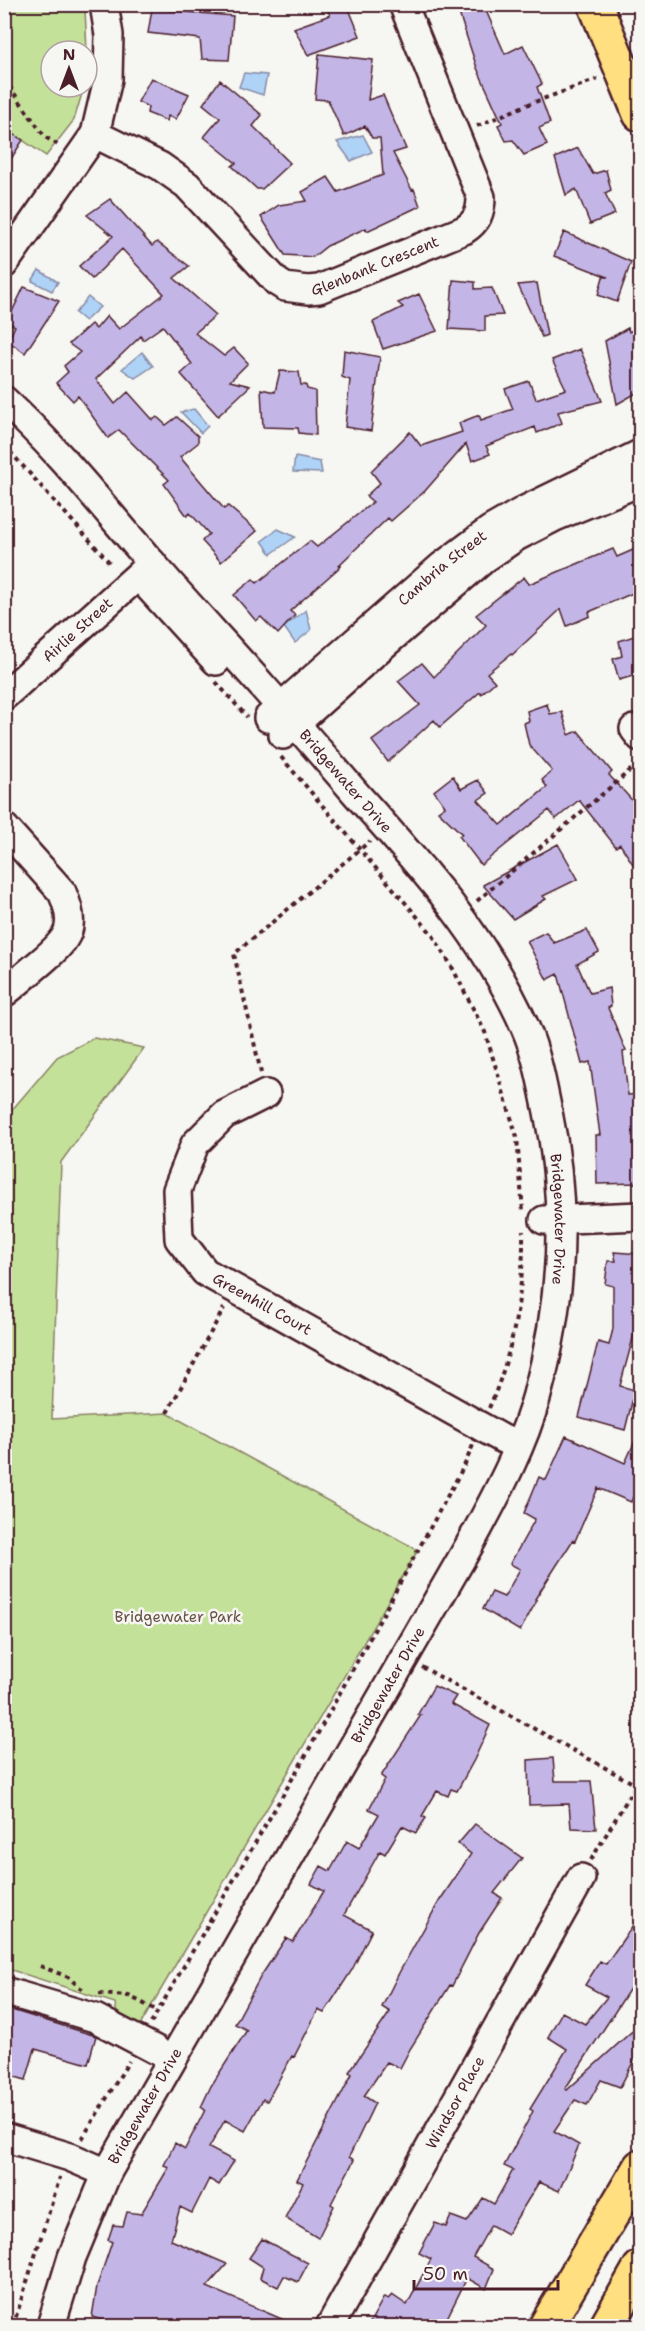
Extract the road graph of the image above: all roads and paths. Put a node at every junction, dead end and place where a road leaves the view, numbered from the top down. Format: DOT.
graph roads {
  1 [pos="104,4"];
  2 [pos="403,4"];
  3 [pos="596,4"];
  4 [pos="621,67"];
  5 [pos="4,79"];
  6 [pos="640,114"];
  7 [pos="456,133"];
  8 [pos="95,134"];
  9 [pos="79,156"];
  10 [pos="4,264"];
  11 [pos="4,400"];
  12 [pos="4,424"];
  13 [pos="4,445"];
  14 [pos="640,454"];
  15 [pos="640,482"];
  16 [pos="111,564"];
  17 [pos="145,569"];
  18 [pos="214,678"];
  19 [pos="4,696"];
  20 [pos="277,727"];
  21 [pos="640,762"];
  22 [pos="4,827"];
  23 [pos="367,844"];
  24 [pos="460,916"];
  25 [pos="4,993"];
  26 [pos="266,1095"];
  27 [pos="640,1216"];
  28 [pos="537,1220"];
  29 [pos="235,1289"];
  30 [pos="167,1413"];
  31 [pos="501,1437"];
  32 [pos="417,1664"];
  33 [pos="640,1778"];
  34 [pos="639,1786"];
  35 [pos="580,1878"];
  36 [pos="40,1966"];
  37 [pos="4,1991"];
  38 [pos="87,1993"];
  39 [pos="97,1994"];
  40 [pos="158,2011"];
  41 [pos="148,2046"];
  42 [pos="4,2137"];
  43 [pos="89,2165"];
  44 [pos="640,2167"];
  45 [pos="640,2268"];
  46 [pos="13,2326"];
  47 [pos="32,2326"];
  48 [pos="51,2326"];
  49 [pos="330,2326"];
  50 [pos="546,2326"];
  51 [pos="607,2326"];
  1 -- 8 [label="street"];
  2 -- 7 [label="street, Glenbank Crescent"];
  3 -- 4 [label="highway"];
  4 -- 6 [label="highway"];
  4 -- 7 [label="path"];
  5 -- 9 [label="path"];
  7 -- 8 [label="street, Glenbank Crescent"];
  8 -- 9 [label="street"];
  9 -- 10 [label="street"];
  11 -- 17 [label="street, Bridgewater Drive"];
  12 -- 17 [label="street, Bridgewater Drive"];
  13 -- 16 [label="path"];
  14 -- 20 [label="street, Cambria Street"];
  15 -- 20 [label="street, Cambria Street"];
  17 -- 19 [label="street, Airlie Street"];
  17 -- 20 [label="street, Bridgewater Drive"];
  18 -- 20 [label="path"];
  20 -- 23 [label="street, Bridgewater Drive"];
  20 -- 23 [label="path"];
  20 -- 24 [label="street, Bridgewater Drive"];
  21 -- 24 [label="path"];
  22 -- 25 [label="street"];
  23 -- 26 [label="path"];
  23 -- 28 [label="path"];
  23 -- 28 [label="street, Bridgewater Drive"];
  24 -- 28 [label="street, Bridgewater Drive"];
  26 -- 29 [label="street, Greenhill Court"];
  27 -- 28 [label="street"];
  28 -- 31 [label="path"];
  28 -- 31 [label="street, Bridgewater Drive"];
  29 -- 30 [label="path"];
  29 -- 31 [label="street, Greenhill Court"];
  31 -- 40 [label="path"];
  31 -- 41 [label="street, Bridgewater Drive"];
  31 -- 43 [label="street, Bridgewater Drive"];
  32 -- 34 [label="path"];
  33 -- 34 [label="path"];
  34 -- 35 [label="path"];
  35 -- 49 [label="street, Windsor Place"];
  36 -- 38 [label="path"];
  37 -- 41 [label="street"];
  39 -- 40 [label="path"];
  40 -- 41 [label="path"];
  41 -- 43 [label="street, Bridgewater Drive"];
  41 -- 43 [label="path"];
  42 -- 43 [label="street"];
  43 -- 46 [label="path"];
  43 -- 47 [label="street, Bridgewater Drive"];
  43 -- 48 [label="street, Bridgewater Drive"];
  44 -- 50 [label="highway"];
  45 -- 51 [label="highway"];
}
